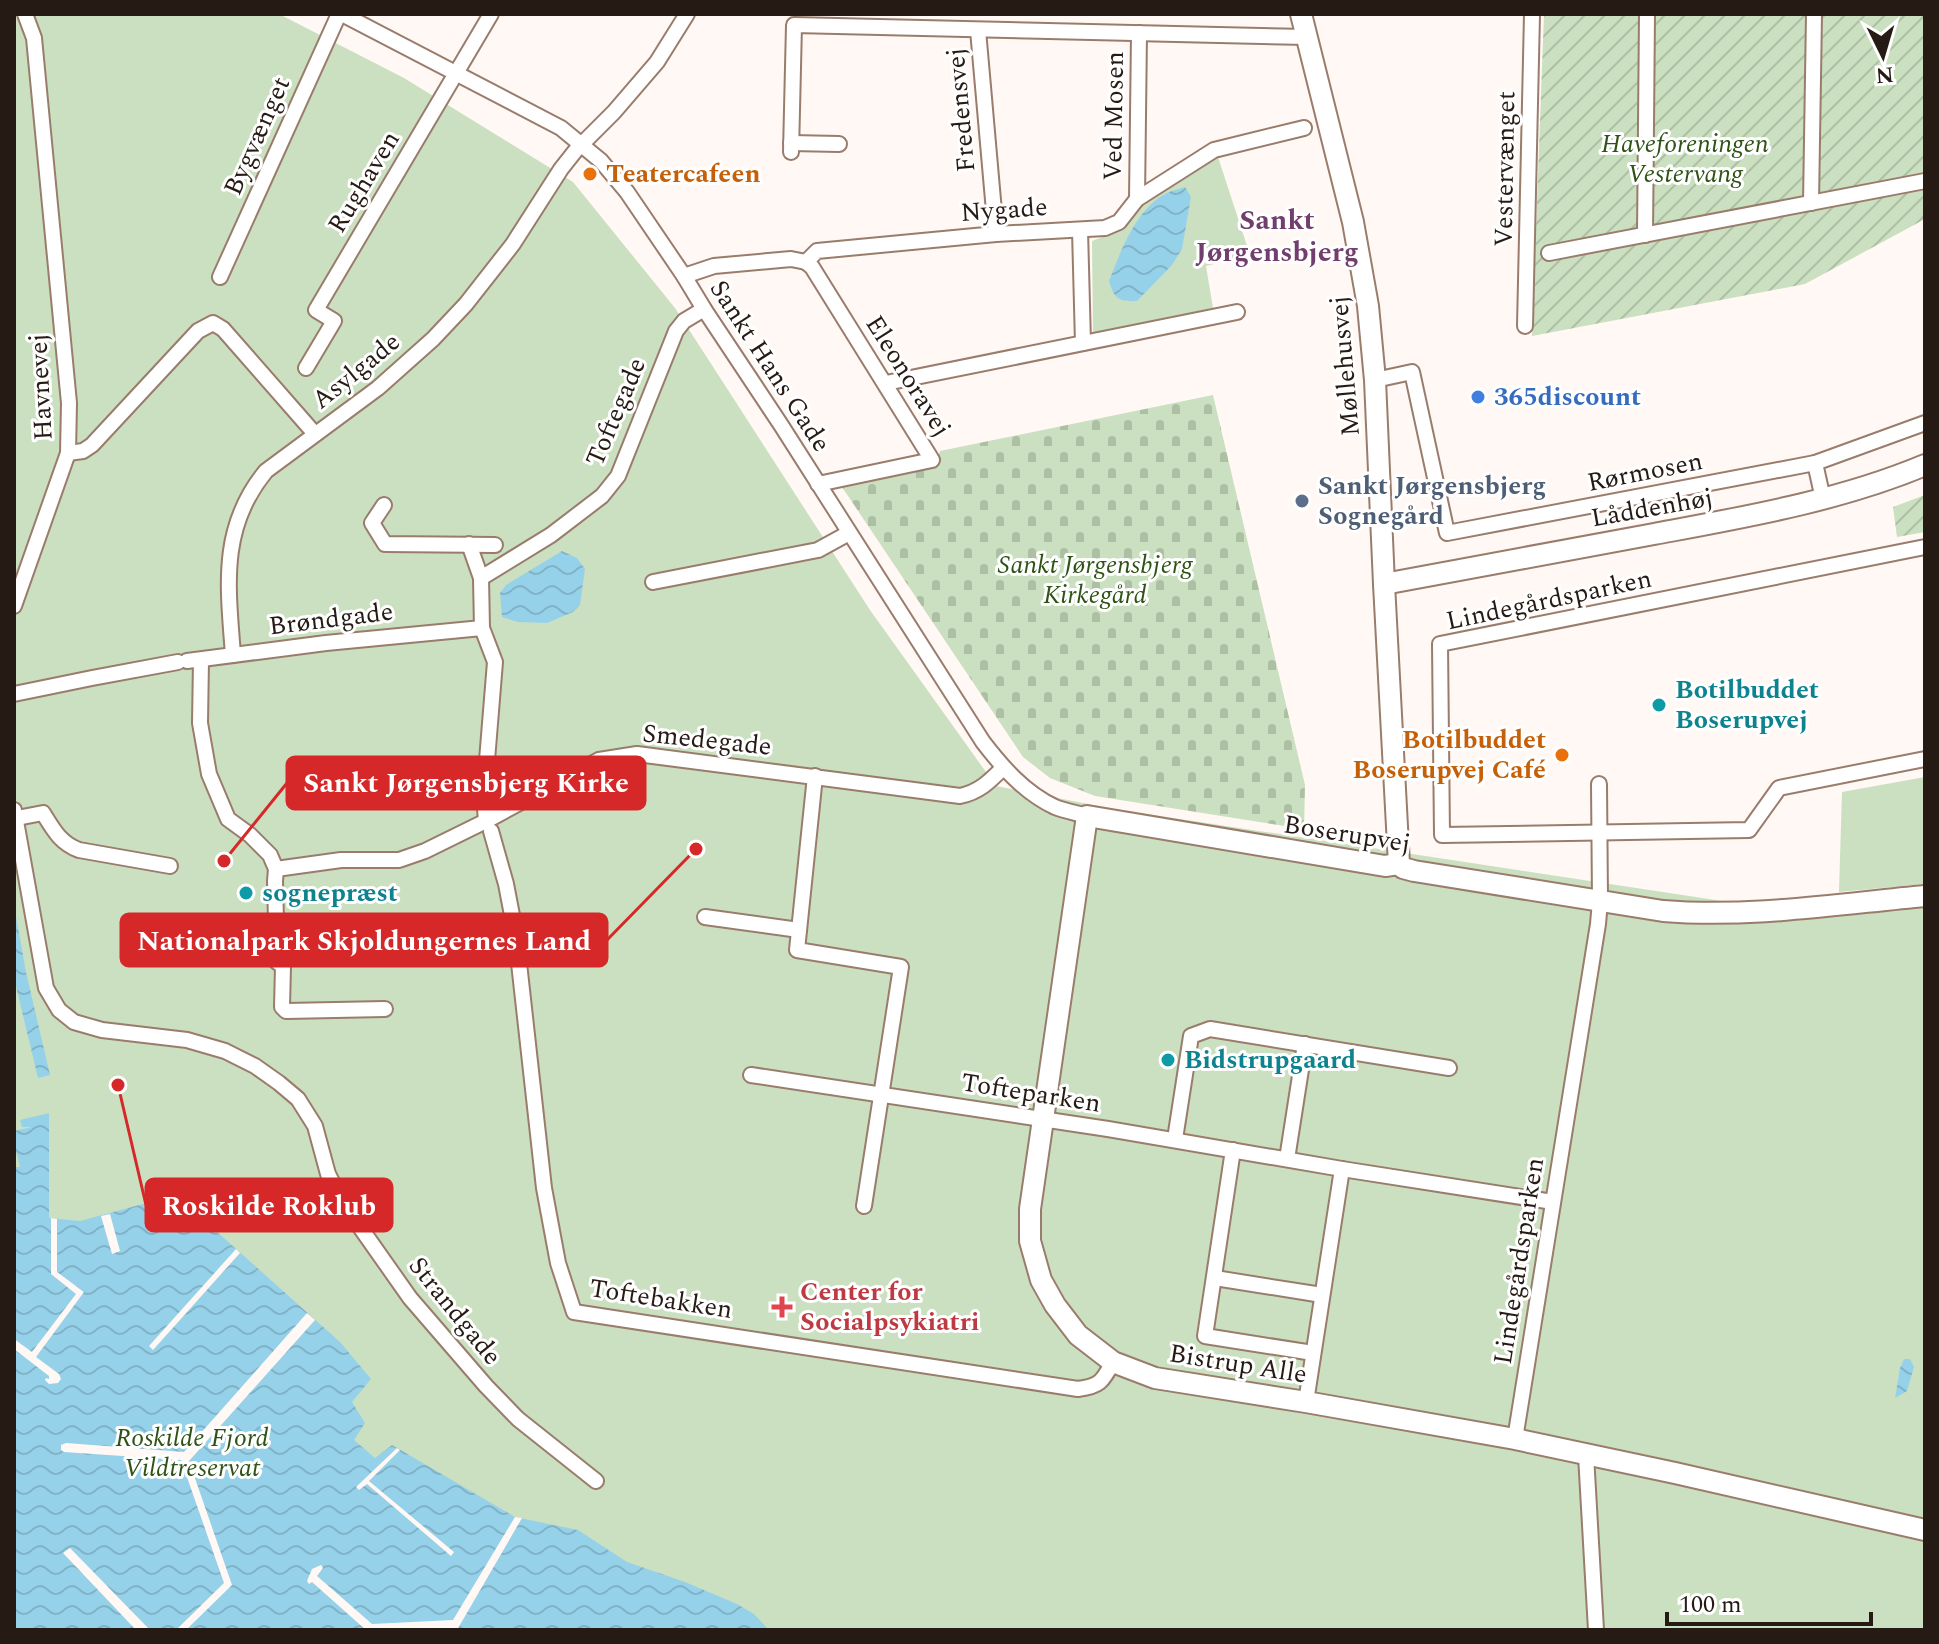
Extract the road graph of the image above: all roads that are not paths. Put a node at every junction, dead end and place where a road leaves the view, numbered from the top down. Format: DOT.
graph roads {
  1 [pos="25,14"];
  2 [pos="341,14"];
  3 [pos="491,14"];
  4 [pos="687,14"];
  5 [pos="1301,14"];
  6 [pos="1532,14"];
  7 [pos="1647,14"];
  8 [pos="1814,14"];
  9 [pos="978,30"];
  10 [pos="1139,33"];
  11 [pos="1307,37"];
  12 [pos="457,73"];
  13 [pos="1304,128"];
  14 [pos="582,144"];
  15 [pos="839,144"];
  16 [pos="1925,181"];
  17 [pos="1137,199"];
  18 [pos="1811,203"];
  19 [pos="1080,230"];
  20 [pos="996,234"];
  21 [pos="1645,235"];
  22 [pos="1549,253"];
  23 [pos="806,262"];
  24 [pos="684,276"];
  25 [pos="220,277"];
  26 [pos="704,309"];
  27 [pos="1237,312"];
  28 [pos="1525,326"];
  29 [pos="1083,343"];
  30 [pos="306,368"];
  31 [pos="1375,380"];
  32 [pos="886,383"];
  33 [pos="1925,423"];
  34 [pos="315,434"];
  35 [pos="68,453"];
  36 [pos="1815,463"];
  37 [pos="1925,465"];
  38 [pos="818,484"];
  39 [pos="1823,499"];
  40 [pos="384,505"];
  41 [pos="849,533"];
  42 [pos="469,544"];
  43 [pos="495,545"];
  44 [pos="1925,547"];
  45 [pos="481,578"];
  46 [pos="653,582"];
  47 [pos="1384,584"];
  48 [pos="14,606"];
  49 [pos="482,628"];
  50 [pos="233,655"];
  51 [pos="189,661"];
  52 [pos="14,694"];
  53 [pos="1925,759"];
  54 [pos="1003,768"];
  55 [pos="815,776"];
  56 [pos="1599,784"];
  57 [pos="15,814"];
  58 [pos="1087,816"];
  59 [pos="488,826"];
  60 [pos="1600,832"];
  61 [pos="1399,864"];
  62 [pos="170,866"];
  63 [pos="276,869"];
  64 [pos="1925,896"];
  65 [pos="1600,901"];
  66 [pos="705,917"];
  67 [pos="799,930"];
  68 [pos="385,1009"];
  69 [pos="1305,1044"];
  70 [pos="1449,1068"];
  71 [pos="751,1075"];
  72 [pos="880,1094"];
  73 [pos="1042,1119"];
  74 [pos="1175,1139"];
  75 [pos="1233,1150"];
  76 [pos="1287,1159"];
  77 [pos="1342,1169"];
  78 [pos="1553,1202"];
  79 [pos="864,1206"];
  80 [pos="1215,1278"];
  81 [pos="1322,1295"];
  82 [pos="1313,1353"];
  83 [pos="1113,1362"];
  84 [pos="1306,1402"];
  85 [pos="1515,1439"];
  86 [pos="1586,1455"];
  87 [pos="596,1481"];
  88 [pos="1925,1530"];
  89 [pos="1596,1630"];
  1 -- 35 [label="street, Havnevej"];
  2 -- 12 [label="street, Sankt Hans Gade"];
  2 -- 25 [label="street, Bygvænget"];
  3 -- 12 [label="street, Rughaven"];
  4 -- 14 [label="street, Asylgade"];
  5 -- 11 [label="street, Møllehusvej"];
  6 -- 28 [label="street, Vestervænget"];
  7 -- 21 [label="street"];
  8 -- 18 [label="street"];
  9 -- 10 [label="street"];
  9 -- 15 [label="street"];
  9 -- 20 [label="street, Fredensvej"];
  10 -- 11 [label="street"];
  10 -- 17 [label="street, Ved Mosen"];
  11 -- 31 [label="street, Møllehusvej"];
  12 -- 14 [label="street, Sankt Hans Gade"];
  12 -- 30 [label="street, Rughaven"];
  13 -- 17 [label="street, Nygade"];
  14 -- 24 [label="street, Sankt Hans Gade"];
  14 -- 34 [label="street, Asylgade"];
  16 -- 18 [label="street"];
  17 -- 19 [label="street, Nygade"];
  18 -- 21 [label="street"];
  19 -- 20 [label="street, Nygade"];
  19 -- 29 [label="street"];
  20 -- 23 [label="street, Nygade"];
  21 -- 22 [label="street"];
  23 -- 24 [label="street, Nygade"];
  23 -- 32 [label="street, Eleonoravej"];
  24 -- 26 [label="street, Sankt Hans Gade"];
  26 -- 38 [label="street, Sankt Hans Gade"];
  26 -- 45 [label="street, Toftegade"];
  27 -- 29 [label="street"];
  29 -- 32 [label="street"];
  31 -- 36 [label="street, Rørmosen"];
  31 -- 47 [label="street, Møllehusvej"];
  32 -- 38 [label="street, Eleonoravej"];
  33 -- 36 [label="street, Rørmosen"];
  34 -- 35 [label="street"];
  34 -- 50 [label="street, Asylgade"];
  35 -- 48 [label="street, Havnevej"];
  36 -- 39 [label="street"];
  37 -- 39 [label="street, Låddenhøj"];
  38 -- 41 [label="street, Sankt Hans Gade"];
  39 -- 47 [label="street, Låddenhøj"];
  40 -- 42 [label="street"];
  41 -- 46 [label="street"];
  41 -- 54 [label="street, Sankt Hans Gade"];
  42 -- 43 [label="street"];
  42 -- 45 [label="street"];
  44 -- 60 [label="street, Lindegårdsparken"];
  45 -- 49 [label="street"];
  47 -- 61 [label="street, Møllehusvej"];
  49 -- 50 [label="street, Brøndgade"];
  49 -- 59 [label="street"];
  50 -- 51 [label="street, Brøndgade"];
  51 -- 52 [label="street, Brøndgade"];
  51 -- 63 [label="street"];
  53 -- 60 [label="street, Lindegårdsparken"];
  54 -- 55 [label="street, Smedegade"];
  54 -- 58 [label="street, Sankt Hans Gade"];
  55 -- 59 [label="street, Smedegade"];
  55 -- 67 [label="street"];
  56 -- 60 [label="street"];
  57 -- 62 [label="street"];
  57 -- 87 [label="street, Strandgade"];
  58 -- 61 [label="street, Boserupvej"];
  58 -- 73 [label="street, Bistrup Alle"];
  59 -- 63 [label="street, Smedegade"];
  59 -- 83 [label="street, Toftebakken"];
  60 -- 65 [label="street"];
  61 -- 65 [label="street, Boserupvej"];
  63 -- 68 [label="street"];
  64 -- 65 [label="street, Boserupvej"];
  65 -- 78 [label="street, Lindegårdsparken"];
  66 -- 67 [label="street"];
  67 -- 72 [label="street"];
  69 -- 70 [label="street"];
  69 -- 74 [label="street"];
  69 -- 76 [label="street"];
  71 -- 72 [label="street, Tofteparken"];
  72 -- 73 [label="street, Tofteparken"];
  72 -- 79 [label="street"];
  73 -- 74 [label="street, Tofteparken"];
  73 -- 83 [label="street, Bistrup Alle"];
  74 -- 75 [label="street, Tofteparken"];
  75 -- 76 [label="street, Tofteparken"];
  75 -- 80 [label="street"];
  76 -- 77 [label="street, Tofteparken"];
  77 -- 78 [label="street, Tofteparken"];
  77 -- 81 [label="street"];
  78 -- 85 [label="street, Lindegårdsparken"];
  80 -- 81 [label="street"];
  80 -- 82 [label="street"];
  81 -- 82 [label="street"];
  82 -- 84 [label="street"];
  83 -- 84 [label="street, Bistrup Alle"];
  84 -- 85 [label="street, Bistrup Alle"];
  85 -- 86 [label="street, Bistrup Alle"];
  86 -- 88 [label="street, Bistrup Alle"];
  86 -- 89 [label="street"];
}
